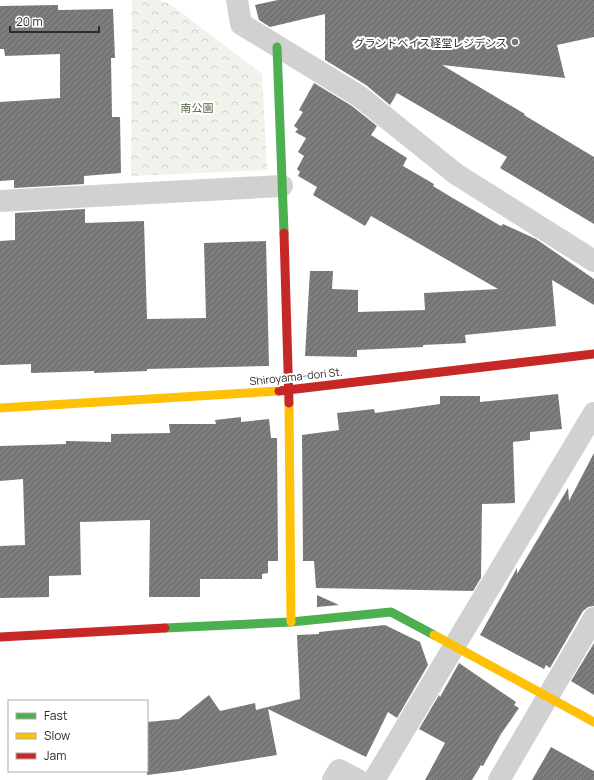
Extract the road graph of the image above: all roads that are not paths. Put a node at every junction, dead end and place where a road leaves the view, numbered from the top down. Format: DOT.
graph roads {
  1 [pos="237,0"];
  2 [pos="277,47"];
  3 [pos="282,186"];
  4 [pos="0,201"];
  5 [pos="594,262"];
  6 [pos="594,354"];
  7 [pos="288,390"];
  8 [pos="0,408"];
  9 [pos="594,413"];
  10 [pos="594,618"];
  11 [pos="291,622"];
  12 [pos="0,637"];
  13 [pos="454,646"];
  14 [pos="548,697"];
  15 [pos="594,722"];
  16 [pos="333,780"];
  17 [pos="358,780"];
  18 [pos="374,780"];
  19 [pos="499,780"];
  1 -- 2 [label="street"];
  2 -- 3 [label="street"];
  2 -- 5 [label="street"];
  3 -- 4 [label="street"];
  3 -- 7 [label="street"];
  6 -- 7 [label="street, Shiroyama-dori St."];
  7 -- 8 [label="street, Shiroyama-dori St."];
  7 -- 11 [label="street"];
  9 -- 13 [label="street"];
  10 -- 14 [label="street"];
  11 -- 12 [label="street"];
  11 -- 13 [label="street"];
  13 -- 14 [label="street"];
  13 -- 18 [label="street"];
  14 -- 15 [label="street"];
  14 -- 19 [label="street"];
  16 -- 17 [label="street"];
}
